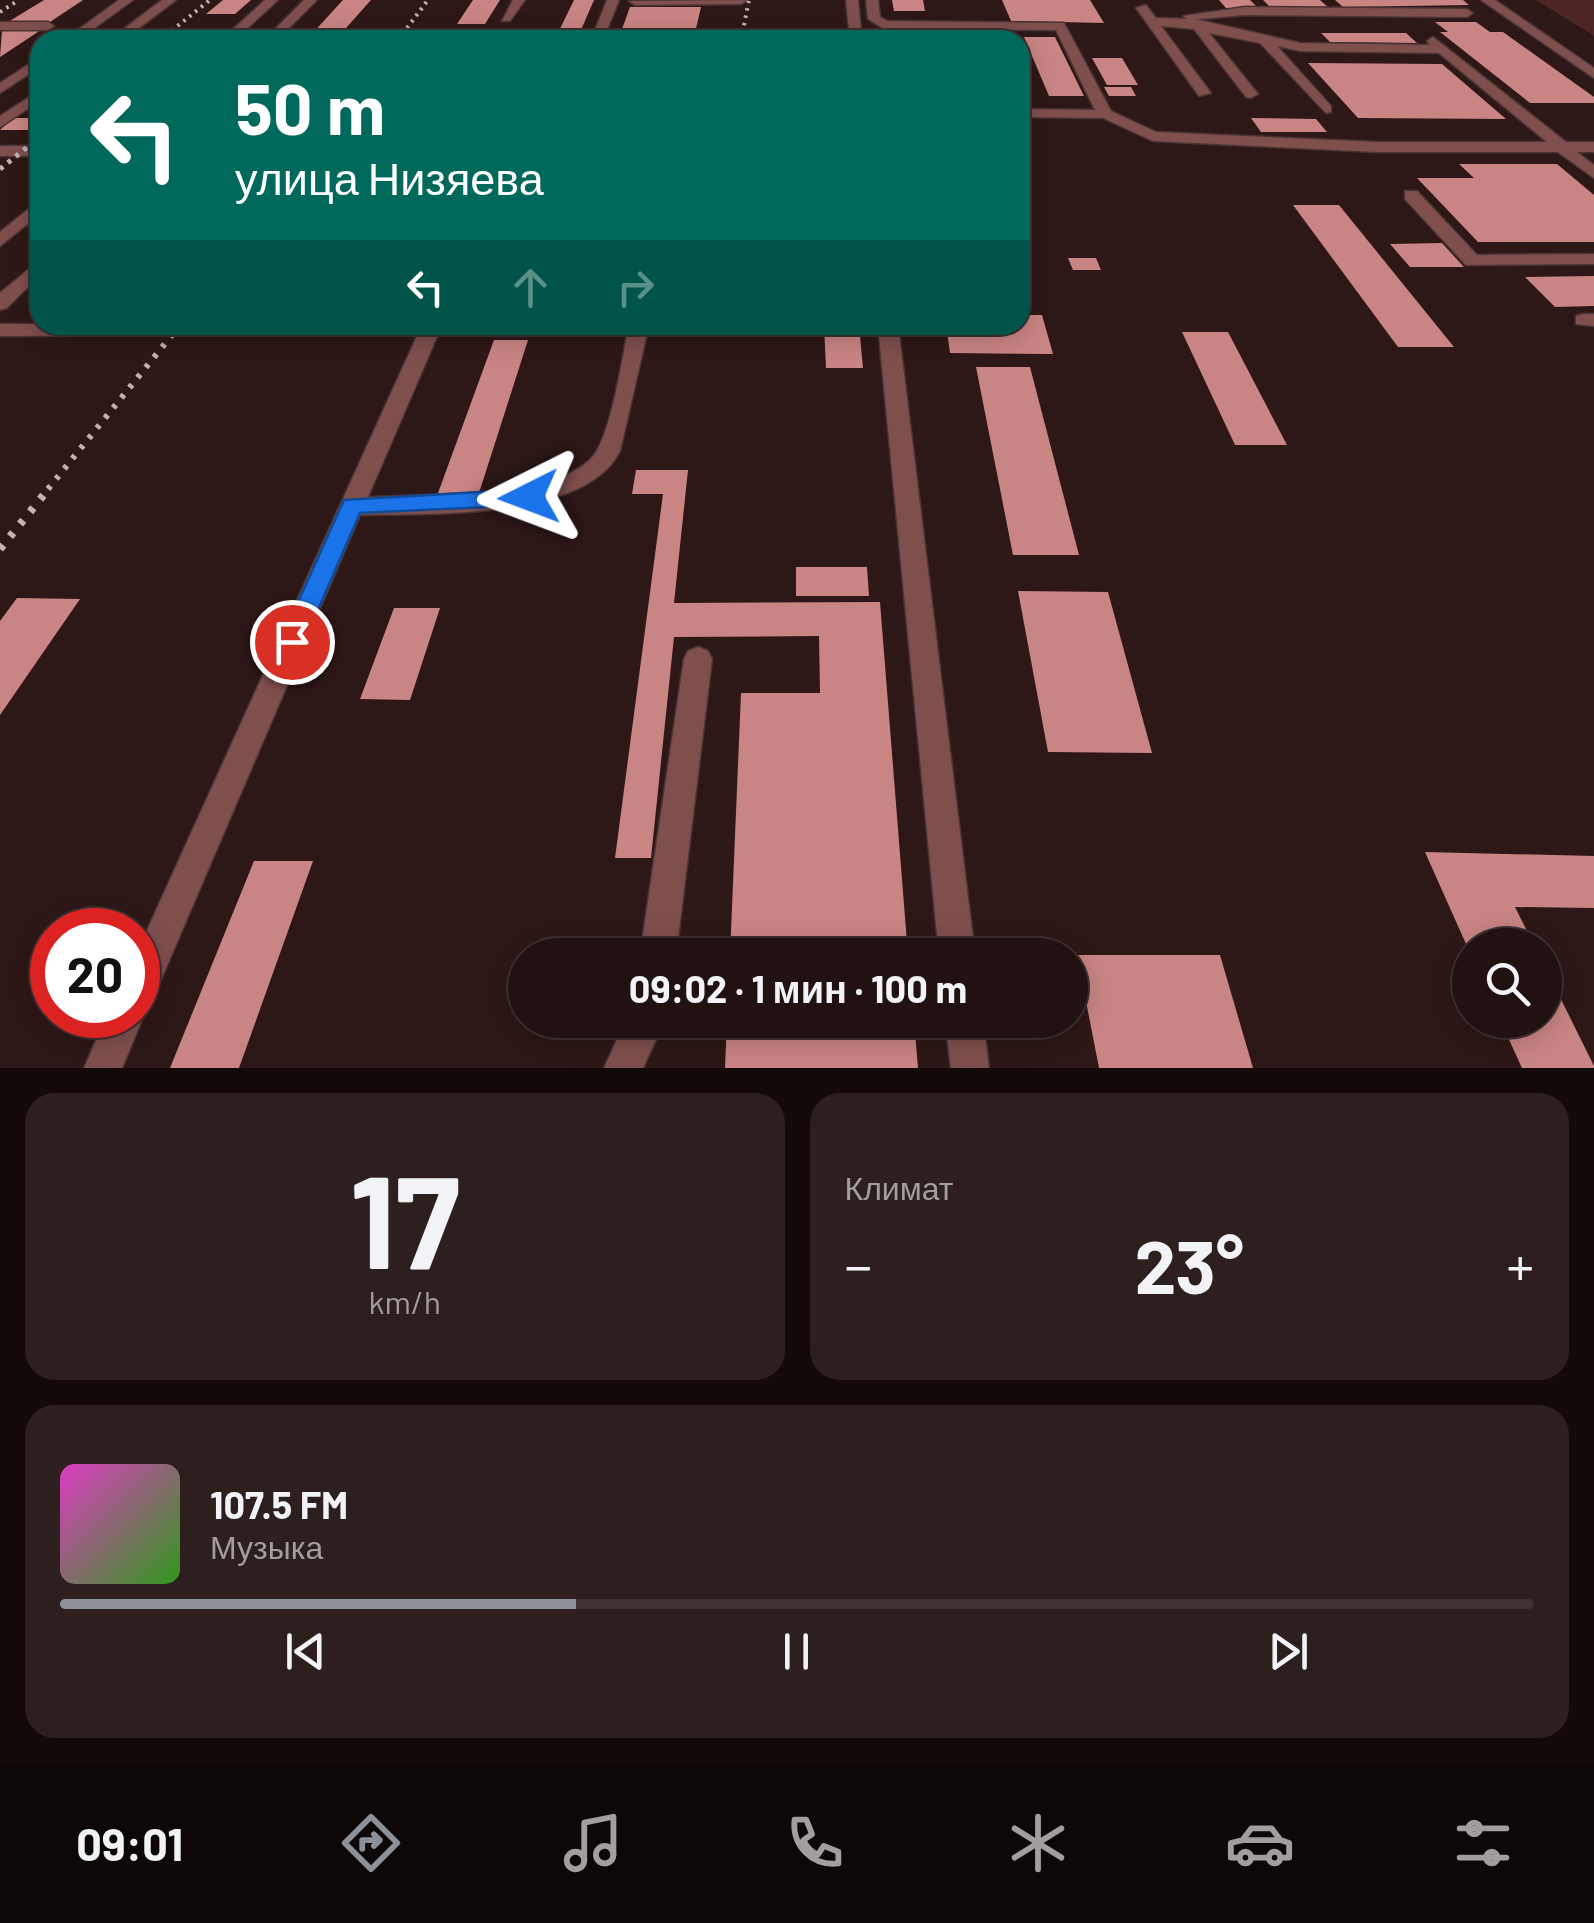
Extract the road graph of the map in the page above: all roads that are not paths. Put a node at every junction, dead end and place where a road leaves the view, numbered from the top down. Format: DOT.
graph roads {
  1 [pos="127,0"];
  2 [pos="170,0"];
  3 [pos="272,0"];
  4 [pos="311,0"];
  5 [pos="518,0"];
  6 [pos="613,0"];
  7 [pos="740,0"];
  8 [pos="852,0"];
  9 [pos="872,0"];
  10 [pos="1487,0"];
  11 [pos="635,1"];
  12 [pos="1142,8"];
  13 [pos="1398,12"];
  14 [pos="1466,13"];
  15 [pos="506,18"];
  16 [pos="1153,22"];
  17 [pos="0,26"];
  18 [pos="48,26"];
  19 [pos="1198,28"];
  20 [pos="84,30"];
  21 [pos="128,30"];
  22 [pos="238,30"];
  23 [pos="280,30"];
  24 [pos="601,30"];
  25 [pos="855,30"];
  26 [pos="912,30"];
  27 [pos="952,30"];
  28 [pos="1264,40"];
  29 [pos="1443,49"];
  30 [pos="30,68"];
  31 [pos="1594,74"];
  32 [pos="0,89"];
  33 [pos="1204,93"];
  34 [pos="1251,94"];
  35 [pos="30,101"];
  36 [pos="1326,109"];
  37 [pos="1030,113"];
  38 [pos="1105,114"];
  39 [pos="0,123"];
  40 [pos="1562,147"];
  41 [pos="1594,147"];
  42 [pos="0,151"];
  43 [pos="30,151"];
  44 [pos="1594,173"];
  45 [pos="1411,195"];
  46 [pos="30,214"];
  47 [pos="0,240"];
  48 [pos="1594,259"];
  49 [pos="30,275"];
  50 [pos="0,304"];
  51 [pos="0,330"];
  52 [pos="30,330"];
  53 [pos="428,335"];
  54 [pos="637,335"];
  55 [pos="889,335"];
  56 [pos="352,506"];
  57 [pos="698,660"];
  58 [pos="660,938"];
  59 [pos="955,938"];
  60 [pos="160,940"];
  61 [pos="116,1038"];
  62 [pos="637,1038"];
  63 [pos="966,1038"];
  64 [pos="102,1068"];
  65 [pos="622,1068"];
  66 [pos="970,1068"];
  1 -- 20 [label="street"];
  2 -- 21 [label="street"];
  3 -- 22 [label="street"];
  4 -- 23 [label="street"];
  5 -- 15 [label="street"];
  6 -- 24 [label="street"];
  7 -- 11 [label="street"];
  8 -- 25 [label="street"];
  9 -- 26 [label="street"];
  10 -- 31 [label="street"];
  12 -- 16 [label="street"];
  13 -- 14 [label="street"];
  13 -- 19 [label="street"];
  13 -- 29 [label="street"];
  16 -- 19 [label="street"];
  16 -- 33 [label="street"];
  17 -- 18 [label="street"];
  19 -- 28 [label="street"];
  19 -- 34 [label="street"];
  27 -- 38 [label="street"];
  28 -- 29 [label="street"];
  28 -- 36 [label="street"];
  29 -- 40 [label="street"];
  30 -- 32 [label="street"];
  35 -- 39 [label="street"];
  37 -- 38 [label="street"];
  38 -- 40 [label="street"];
  40 -- 41 [label="street"];
  40 -- 44 [label="street"];
  42 -- 43 [label="street"];
  45 -- 48 [label="street"];
  46 -- 47 [label="street"];
  49 -- 50 [label="street"];
  51 -- 52 [label="street"];
  53 -- 56 [label="street"];
  54 -- 56 [label="street"];
  55 -- 59 [label="street"];
  56 -- 60 [label="street"];
  57 -- 58 [label="street"];
  61 -- 64 [label="street"];
  62 -- 65 [label="street"];
  63 -- 66 [label="street"];
}
